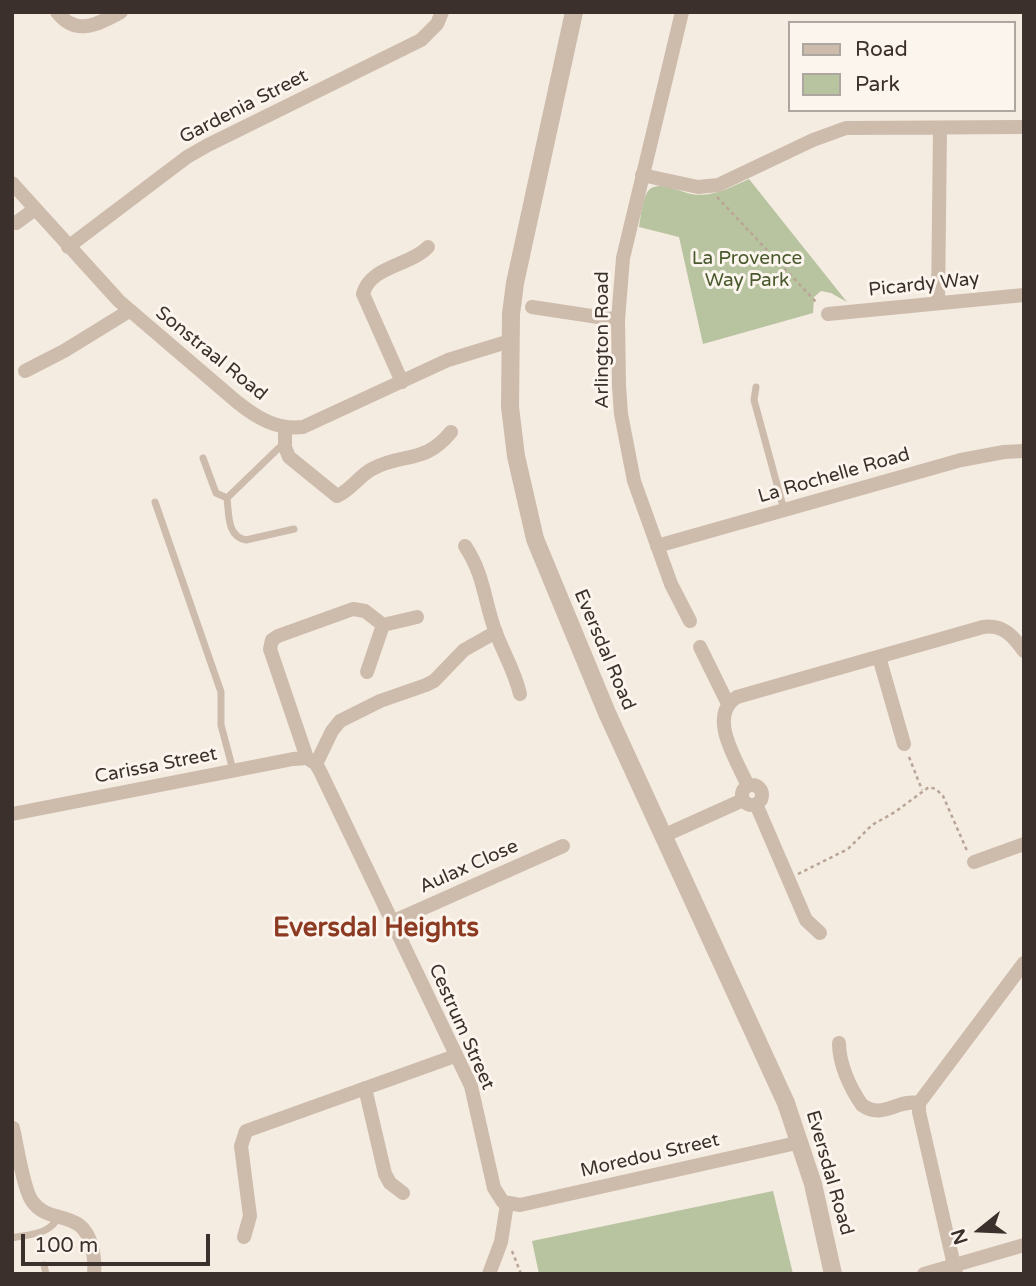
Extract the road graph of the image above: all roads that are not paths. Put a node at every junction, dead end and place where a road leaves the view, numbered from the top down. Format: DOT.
graph roads {
  1 [pos="57,12"];
  2 [pos="121,12"];
  3 [pos="442,12"];
  4 [pos="574,12"];
  5 [pos="682,12"];
  6 [pos="1024,127"];
  7 [pos="940,128"];
  8 [pos="642,175"];
  9 [pos="12,183"];
  10 [pos="35,209"];
  11 [pos="14,224"];
  12 [pos="68,247"];
  13 [pos="428,247"];
  14 [pos="1024,295"];
  15 [pos="939,303"];
  16 [pos="532,307"];
  17 [pos="129,311"];
  18 [pos="828,314"];
  19 [pos="618,320"];
  20 [pos="510,341"];
  21 [pos="25,371"];
  22 [pos="402,382"];
  23 [pos="756,387"];
  24 [pos="451,432"];
  25 [pos="285,434"];
  26 [pos="1024,451"];
  27 [pos="204,458"];
  28 [pos="227,498"];
  29 [pos="155,502"];
  30 [pos="784,510"];
  31 [pos="294,530"];
  32 [pos="465,546"];
  33 [pos="657,546"];
  34 [pos="417,617"];
  35 [pos="690,621"];
  36 [pos="383,625"];
  37 [pos="496,632"];
  38 [pos="700,648"];
  39 [pos="1024,651"];
  40 [pos="879,657"];
  41 [pos="366,672"];
  42 [pos="520,694"];
  43 [pos="728,704"];
  44 [pos="904,744"];
  45 [pos="312,761"];
  46 [pos="233,770"];
  47 [pos="749,797"];
  48 [pos="12,814"];
  49 [pos="663,836"];
  50 [pos="1024,844"];
  51 [pos="563,846"];
  52 [pos="974,862"];
  53 [pos="392,922"];
  54 [pos="820,933"];
  55 [pos="1024,963"];
  56 [pos="839,1043"];
  57 [pos="455,1056"];
  58 [pos="365,1088"];
  59 [pos="919,1103"];
  60 [pos="13,1128"];
  61 [pos="801,1142"];
  62 [pos="403,1193"];
  63 [pos="508,1204"];
  64 [pos="59,1216"];
  65 [pos="244,1237"];
  66 [pos="502,1237"];
  67 [pos="12,1238"];
  68 [pos="1024,1245"];
  69 [pos="44,1265"];
  70 [pos="955,1269"];
  71 [pos="46,1274"];
  72 [pos="94,1274"];
  73 [pos="479,1274"];
  74 [pos="489,1274"];
  75 [pos="833,1274"];
  76 [pos="924,1274"];
  1 -- 2 [label="street"];
  3 -- 12 [label="street, Gardenia Street"];
  4 -- 20 [label="street, Eversdal Road"];
  5 -- 8 [label="street, Arlington Road"];
  6 -- 7 [label="street"];
  7 -- 8 [label="street"];
  7 -- 15 [label="street"];
  8 -- 19 [label="street, Arlington Road"];
  9 -- 10 [label="street, Sonstraal Road"];
  10 -- 11 [label="street"];
  10 -- 12 [label="street, Sonstraal Road"];
  12 -- 17 [label="street, Sonstraal Road"];
  13 -- 22 [label="street"];
  14 -- 15 [label="street, Picardy Way"];
  15 -- 18 [label="street, Picardy Way"];
  16 -- 19 [label="street"];
  17 -- 21 [label="street"];
  17 -- 25 [label="street, Sonstraal Road"];
  19 -- 33 [label="street, Arlington Road"];
  20 -- 22 [label="street"];
  20 -- 49 [label="street, Eversdal Road"];
  22 -- 25 [label="street"];
  23 -- 30 [label="lane"];
  24 -- 25 [label="street"];
  25 -- 28 [label="lane"];
  26 -- 30 [label="street, La Rochelle Road"];
  27 -- 28 [label="lane"];
  28 -- 31 [label="lane"];
  29 -- 46 [label="lane"];
  30 -- 33 [label="street, La Rochelle Road"];
  32 -- 37 [label="street"];
  33 -- 35 [label="street, Arlington Road"];
  34 -- 36 [label="street"];
  36 -- 41 [label="street"];
  36 -- 45 [label="street, Cestrum Street"];
  37 -- 42 [label="street"];
  37 -- 45 [label="street"];
  38 -- 43 [label="street"];
  39 -- 40 [label="street"];
  40 -- 43 [label="street"];
  40 -- 44 [label="street"];
  43 -- 47 [label="street"];
  45 -- 46 [label="street, Carissa Street"];
  45 -- 53 [label="street, Cestrum Street"];
  46 -- 48 [label="street, Carissa Street"];
  47 -- 49 [label="street"];
  47 -- 54 [label="street"];
  49 -- 61 [label="street, Eversdal Road"];
  50 -- 52 [label="street"];
  51 -- 53 [label="street, Aulax Close"];
  53 -- 57 [label="street, Cestrum Street"];
  55 -- 59 [label="street"];
  56 -- 59 [label="street"];
  57 -- 58 [label="street"];
  57 -- 63 [label="street, Cestrum Street"];
  58 -- 62 [label="street"];
  58 -- 65 [label="street"];
  59 -- 70 [label="street"];
  60 -- 64 [label="street"];
  61 -- 63 [label="street, Moredou Street"];
  61 -- 75 [label="street, Eversdal Road"];
  63 -- 66 [label="street"];
  64 -- 67 [label="lane"];
  64 -- 72 [label="street"];
  66 -- 73 [label="street"];
  66 -- 74 [label="street"];
  68 -- 70 [label="street"];
  69 -- 71 [label="lane"];
  70 -- 76 [label="street"];
}
